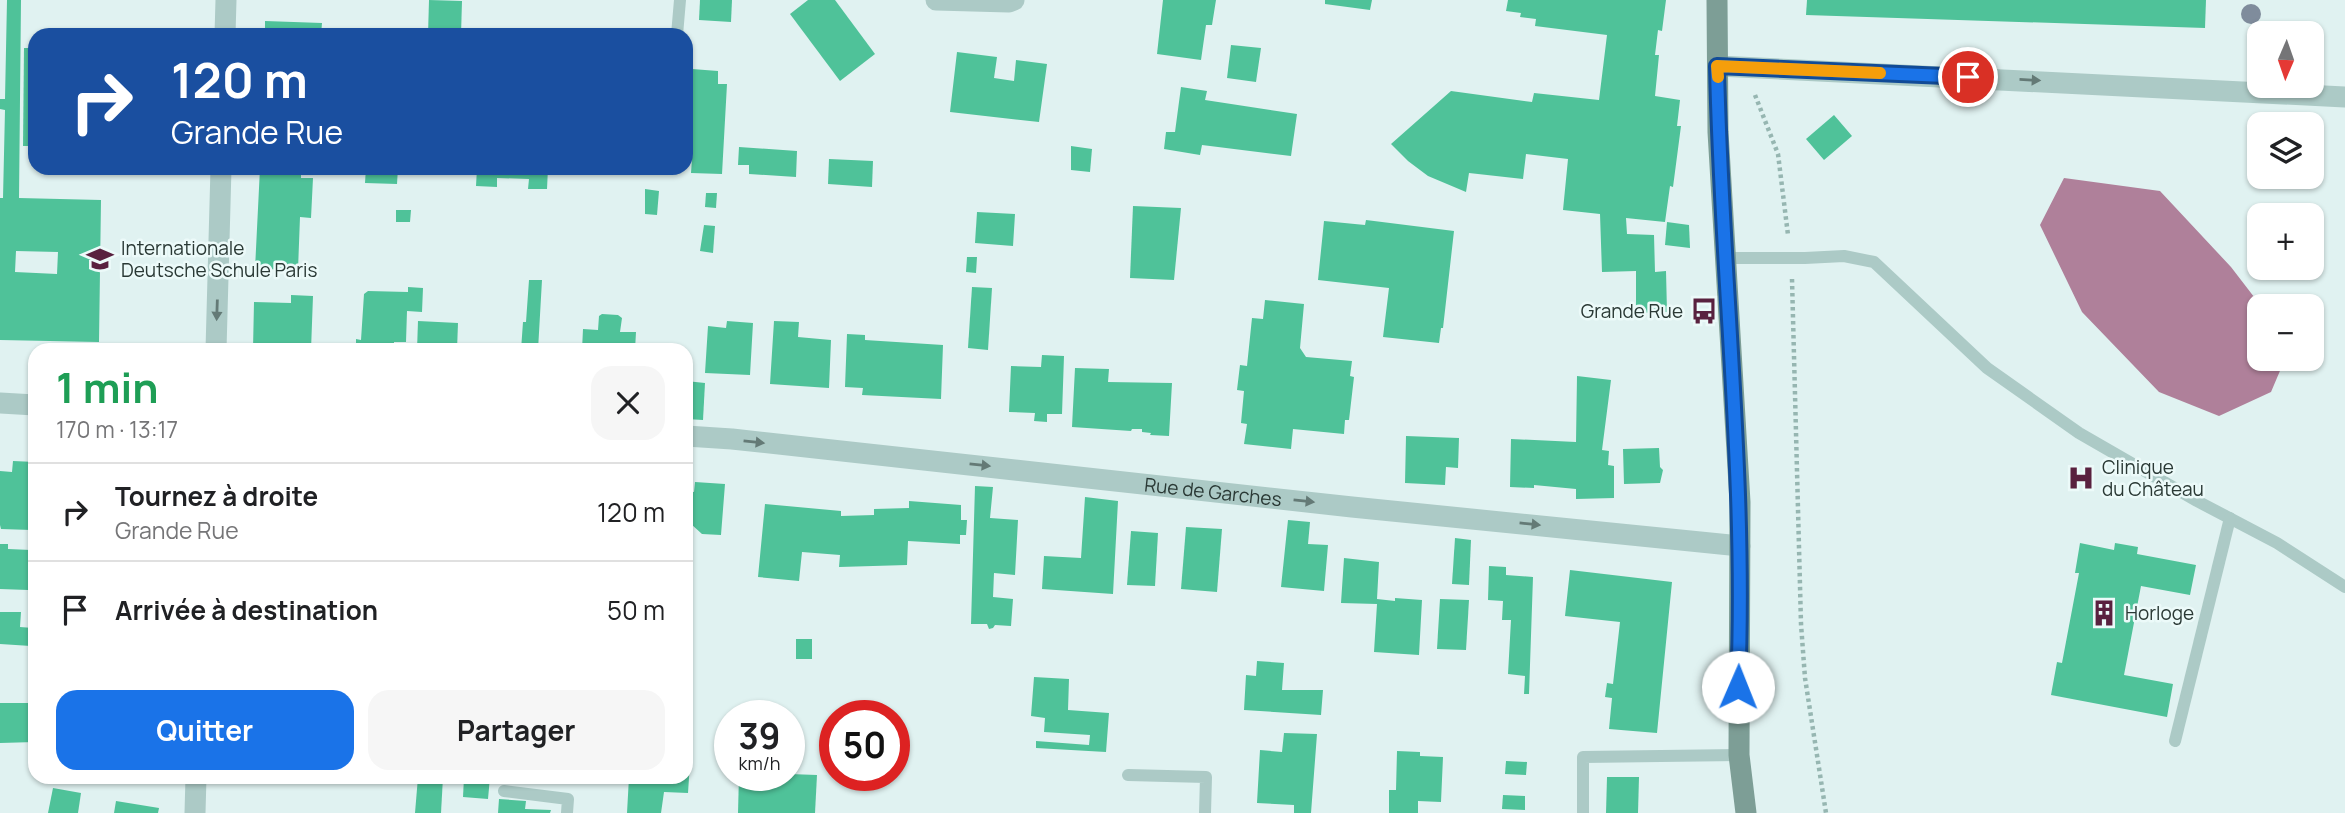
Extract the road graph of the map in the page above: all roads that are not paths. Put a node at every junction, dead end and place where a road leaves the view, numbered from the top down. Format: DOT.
graph roads {
  1 [pos="226,0"];
  2 [pos="680,0"];
  3 [pos="936,0"];
  4 [pos="1014,0"];
  5 [pos="1717,0"];
  6 [pos="1725,0"];
  7 [pos="225,28"];
  8 [pos="678,28"];
  9 [pos="1717,30"];
  10 [pos="1717,66"];
  11 [pos="2345,97"];
  12 [pos="221,175"];
  13 [pos="1726,258"];
  14 [pos="216,343"];
  15 [pos="0,403"];
  16 [pos="28,405"];
  17 [pos="693,437"];
  18 [pos="2230,518"];
  19 [pos="1740,546"];
  20 [pos="2345,587"];
  21 [pos="2175,741"];
  22 [pos="1739,755"];
  23 [pos="1128,775"];
  24 [pos="196,784"];
  25 [pos="504,791"];
  26 [pos="194,813"];
  27 [pos="567,813"];
  28 [pos="1205,813"];
  29 [pos="1583,813"];
  30 [pos="1746,813"];
  1 -- 7 [label="street"];
  2 -- 8 [label="lane"];
  3 -- 4 [label="street"];
  5 -- 9 [label="main road"];
  6 -- 9 [label="main road"];
  9 -- 10 [label="main road"];
  10 -- 11 [label="street, one-way"];
  10 -- 13 [label="main road"];
  12 -- 14 [label="street, one-way"];
  13 -- 18 [label="lane"];
  13 -- 19 [label="main road"];
  15 -- 16 [label="street"];
  17 -- 19 [label="street, Rue de Garches, one-way"];
  18 -- 20 [label="lane"];
  18 -- 21 [label="lane"];
  19 -- 22 [label="main road"];
  22 -- 29 [label="lane"];
  22 -- 30 [label="main road"];
  23 -- 28 [label="lane"];
  24 -- 26 [label="street"];
  25 -- 27 [label="lane"];
}
